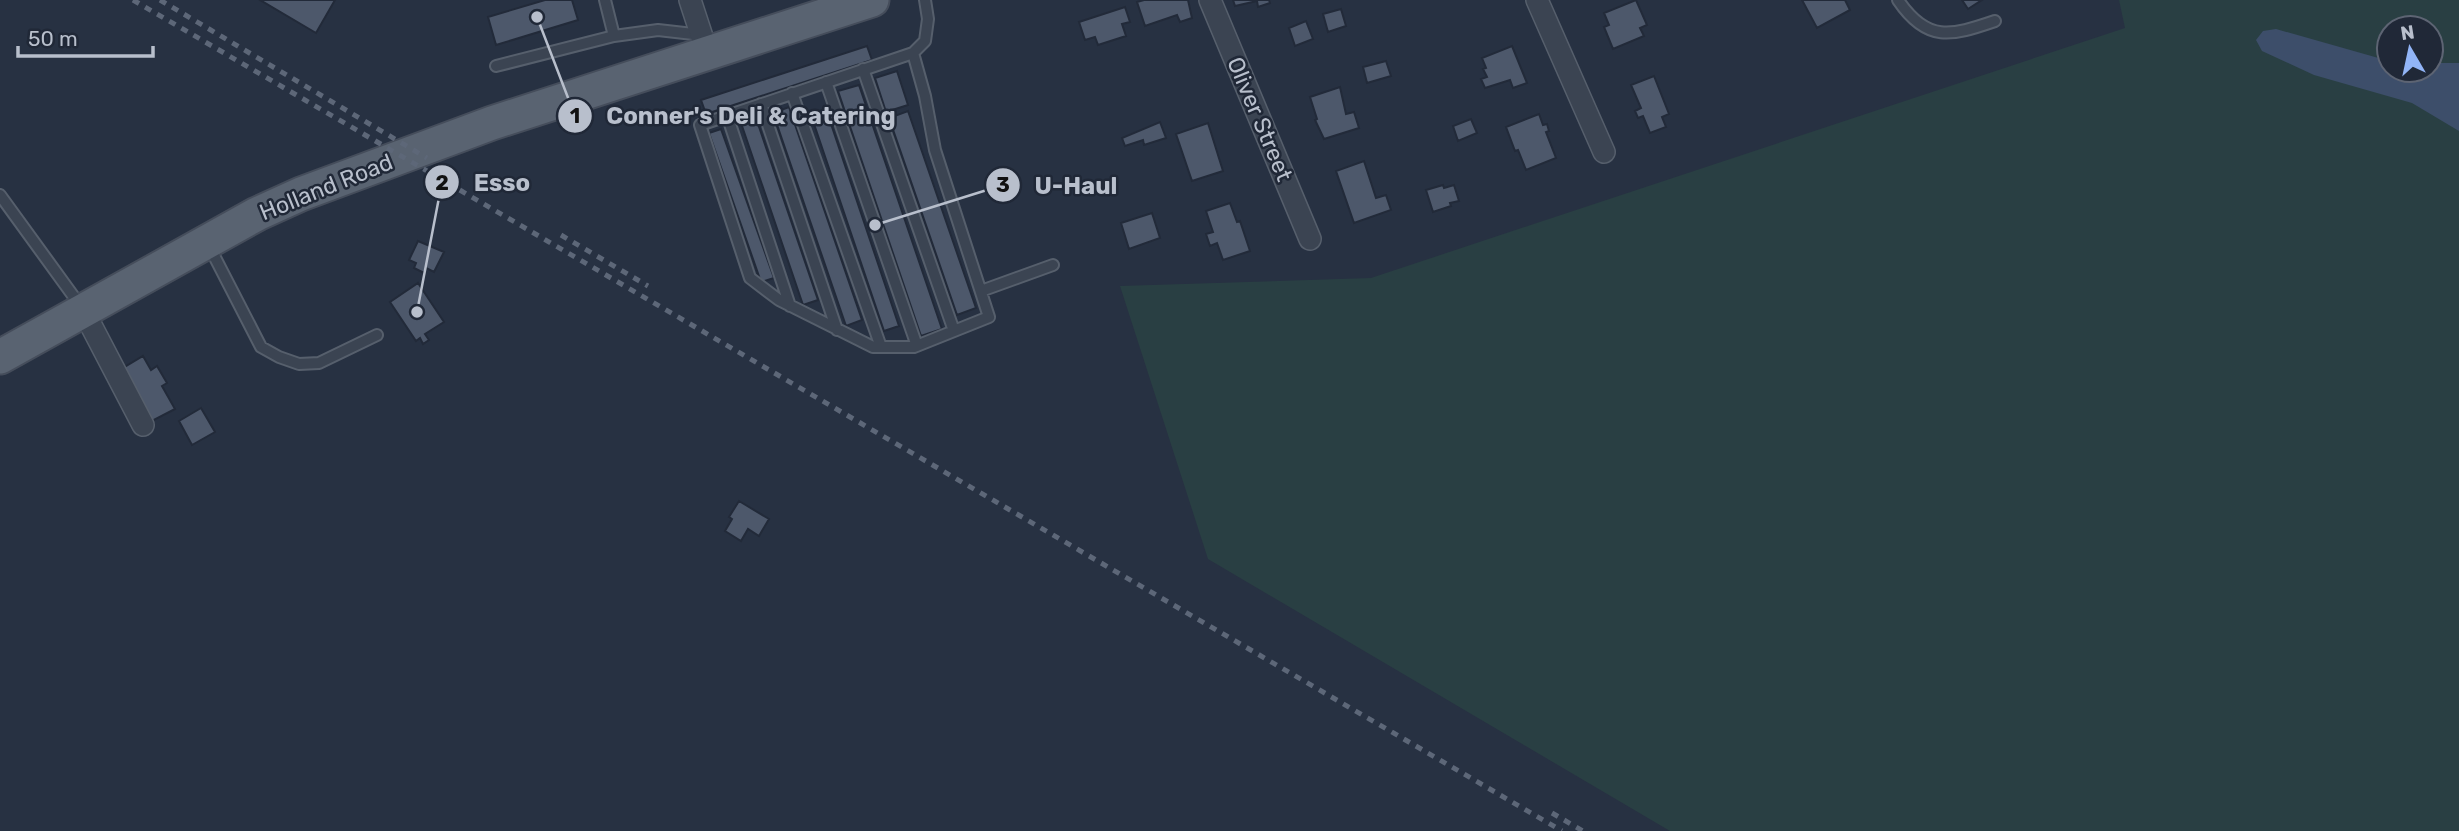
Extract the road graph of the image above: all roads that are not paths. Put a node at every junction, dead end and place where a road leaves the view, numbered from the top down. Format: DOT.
graph roads {
  1 [pos="605,0"];
  2 [pos="690,0"];
  3 [pos="872,0"];
  4 [pos="925,0"];
  5 [pos="1210,0"];
  6 [pos="1538,0"];
  7 [pos="1898,0"];
  8 [pos="1994,21"];
  9 [pos="614,36"];
  10 [pos="705,44"];
  11 [pos="914,53"];
  12 [pos="496,66"];
  13 [pos="863,69"];
  14 [pos="827,82"];
  15 [pos="792,93"];
  16 [pos="761,104"];
  17 [pos="727,116"];
  18 [pos="1604,152"];
  19 [pos="0,195"];
  20 [pos="1310,239"];
  21 [pos="206,242"];
  22 [pos="1053,265"];
  23 [pos="981,291"];
  24 [pos="790,306"];
  25 [pos="83,310"];
  26 [pos="837,330"];
  27 [pos="954,331"];
  28 [pos="377,335"];
  29 [pos="916,346"];
  30 [pos="881,347"];
  31 [pos="0,357"];
  32 [pos="143,425"];
  1 -- 9 [label="lane"];
  2 -- 10 [label="street"];
  3 -- 10 [label="main road, Holland Road"];
  4 -- 11 [label="lane"];
  5 -- 20 [label="street, Oliver Street"];
  6 -- 18 [label="street"];
  7 -- 8 [label="lane"];
  9 -- 10 [label="lane"];
  9 -- 12 [label="lane"];
  10 -- 21 [label="main road, Holland Road"];
  11 -- 13 [label="lane"];
  11 -- 23 [label="lane"];
  13 -- 14 [label="lane"];
  13 -- 27 [label="lane"];
  14 -- 15 [label="lane"];
  14 -- 29 [label="lane"];
  15 -- 16 [label="lane"];
  15 -- 30 [label="lane"];
  16 -- 17 [label="lane"];
  16 -- 26 [label="lane"];
  17 -- 24 [label="lane"];
  17 -- 24 [label="lane"];
  19 -- 25 [label="lane"];
  21 -- 25 [label="main road, Holland Road"];
  21 -- 28 [label="lane"];
  22 -- 23 [label="lane"];
  23 -- 27 [label="lane"];
  24 -- 26 [label="lane"];
  25 -- 31 [label="main road, Holland Road"];
  25 -- 32 [label="street"];
  26 -- 30 [label="lane"];
  27 -- 29 [label="lane"];
  29 -- 30 [label="lane"];
}
